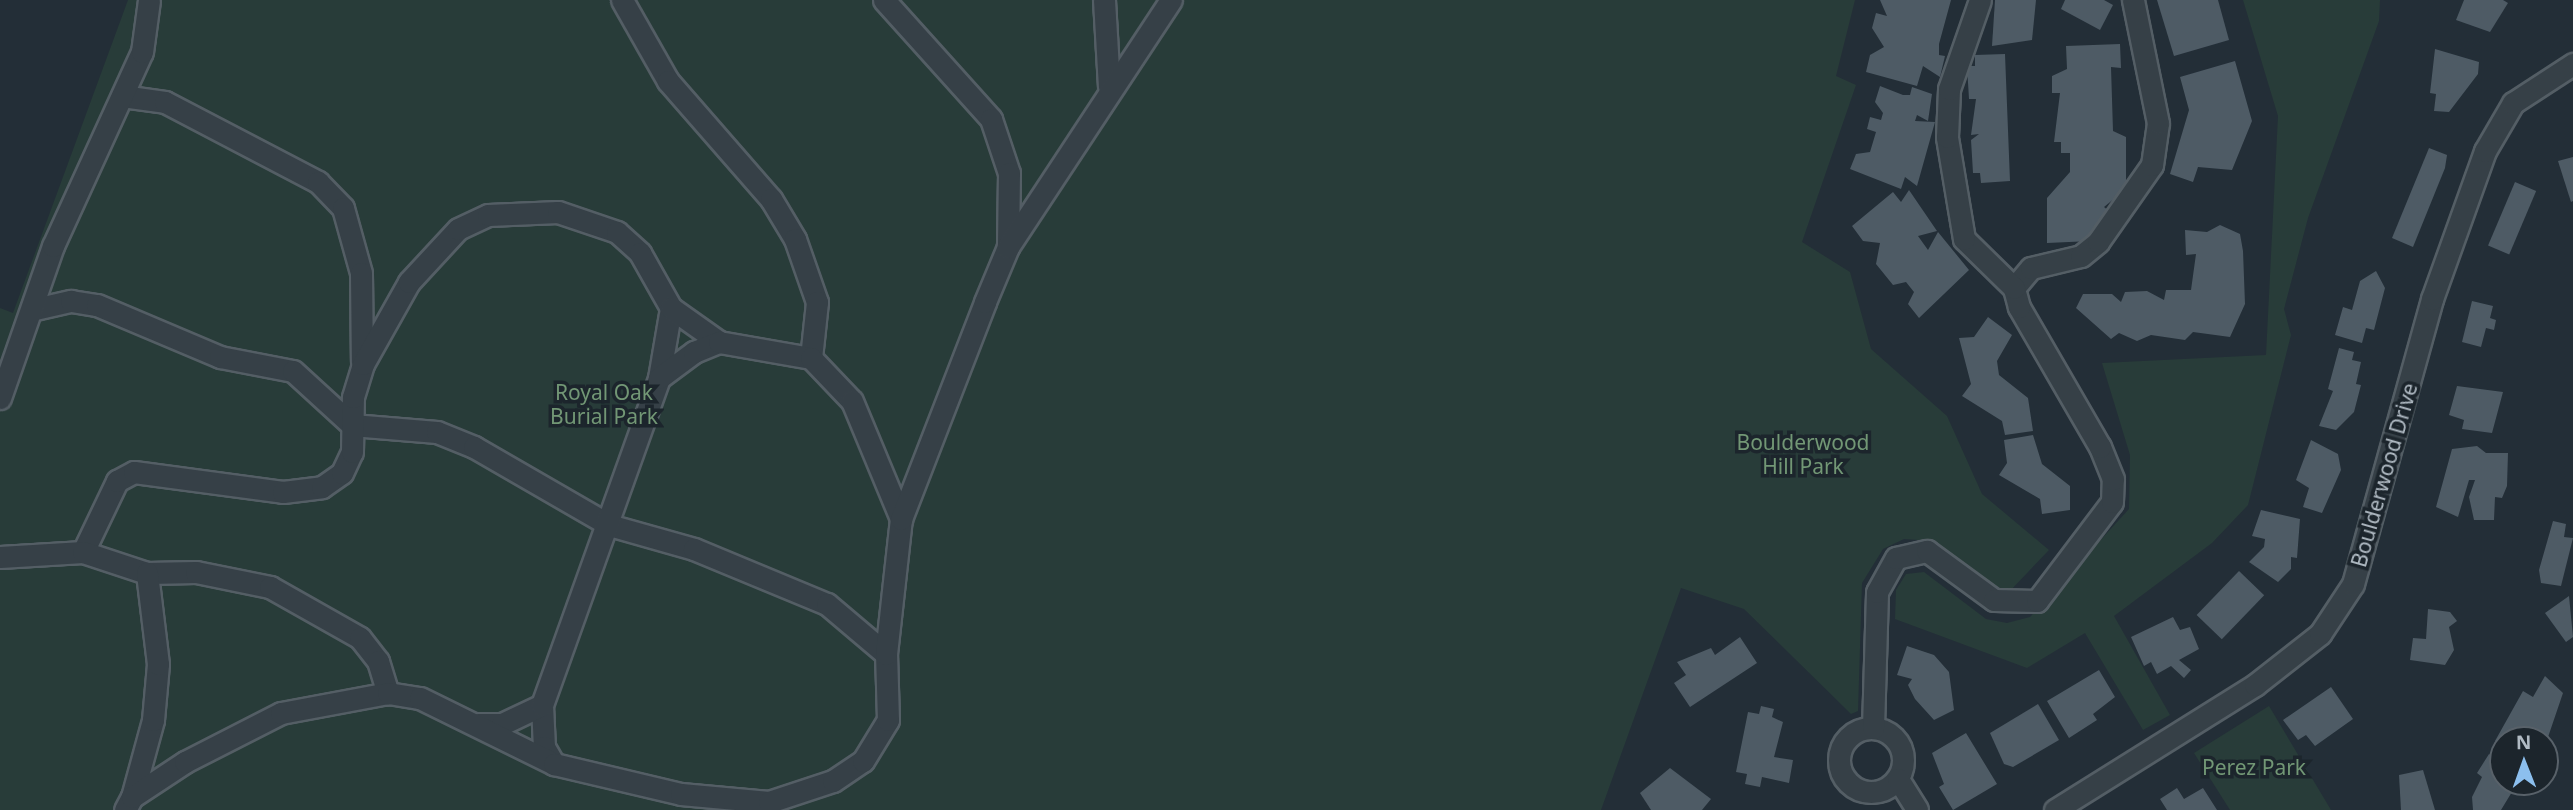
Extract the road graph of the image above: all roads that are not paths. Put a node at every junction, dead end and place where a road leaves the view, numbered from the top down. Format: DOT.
graph roads {
  1 [pos="149,0"];
  2 [pos="622,0"];
  3 [pos="884,0"];
  4 [pos="1104,0"];
  5 [pos="1171,0"];
  6 [pos="1980,0"];
  7 [pos="2133,0"];
  8 [pos="2569,74"];
  9 [pos="1109,87"];
  10 [pos="122,96"];
  11 [pos="1008,247"];
  12 [pos="2014,288"];
  13 [pos="671,308"];
  14 [pos="35,309"];
  15 [pos="719,342"];
  16 [pos="811,358"];
  17 [pos="362,364"];
  18 [pos="659,378"];
  19 [pos="0,398"];
  20 [pos="352,425"];
  21 [pos="901,519"];
  22 [pos="609,525"];
  23 [pos="83,552"];
  24 [pos="0,557"];
  25 [pos="147,573"];
  26 [pos="886,654"];
  27 [pos="388,693"];
  28 [pos="542,705"];
  29 [pos="478,724"];
  30 [pos="1873,728"];
  31 [pos="554,764"];
  32 [pos="1898,779"];
  33 [pos="1876,802"];
  34 [pos="129,804"];
  35 [pos="770,806"];
  36 [pos="1917,810"];
  37 [pos="2055,810"];
  1 -- 10 [label="street"];
  2 -- 16 [label="street"];
  3 -- 11 [label="street"];
  4 -- 9 [label="street"];
  5 -- 9 [label="street"];
  6 -- 12 [label="street"];
  7 -- 12 [label="street"];
  8 -- 37 [label="street, Boulderwood Drive"];
  9 -- 11 [label="street"];
  10 -- 14 [label="street"];
  10 -- 17 [label="street"];
  11 -- 21 [label="street"];
  12 -- 30 [label="street"];
  13 -- 15 [label="street"];
  13 -- 17 [label="street"];
  13 -- 18 [label="street"];
  14 -- 19 [label="street"];
  14 -- 20 [label="street"];
  15 -- 16 [label="street"];
  15 -- 18 [label="street"];
  16 -- 21 [label="street"];
  17 -- 20 [label="street"];
  18 -- 22 [label="street"];
  20 -- 22 [label="street"];
  20 -- 23 [label="street"];
  21 -- 26 [label="street"];
  22 -- 26 [label="street"];
  22 -- 28 [label="street"];
  23 -- 24 [label="street"];
  23 -- 25 [label="street"];
  25 -- 27 [label="street"];
  25 -- 34 [label="street"];
  26 -- 35 [label="street"];
  27 -- 29 [label="street"];
  27 -- 34 [label="street"];
  28 -- 29 [label="street"];
  28 -- 31 [label="street"];
  29 -- 31 [label="street"];
  30 -- 32 [label="street"];
  30 -- 33 [label="street"];
  31 -- 35 [label="street"];
  32 -- 33 [label="street"];
  32 -- 36 [label="street"];
}
